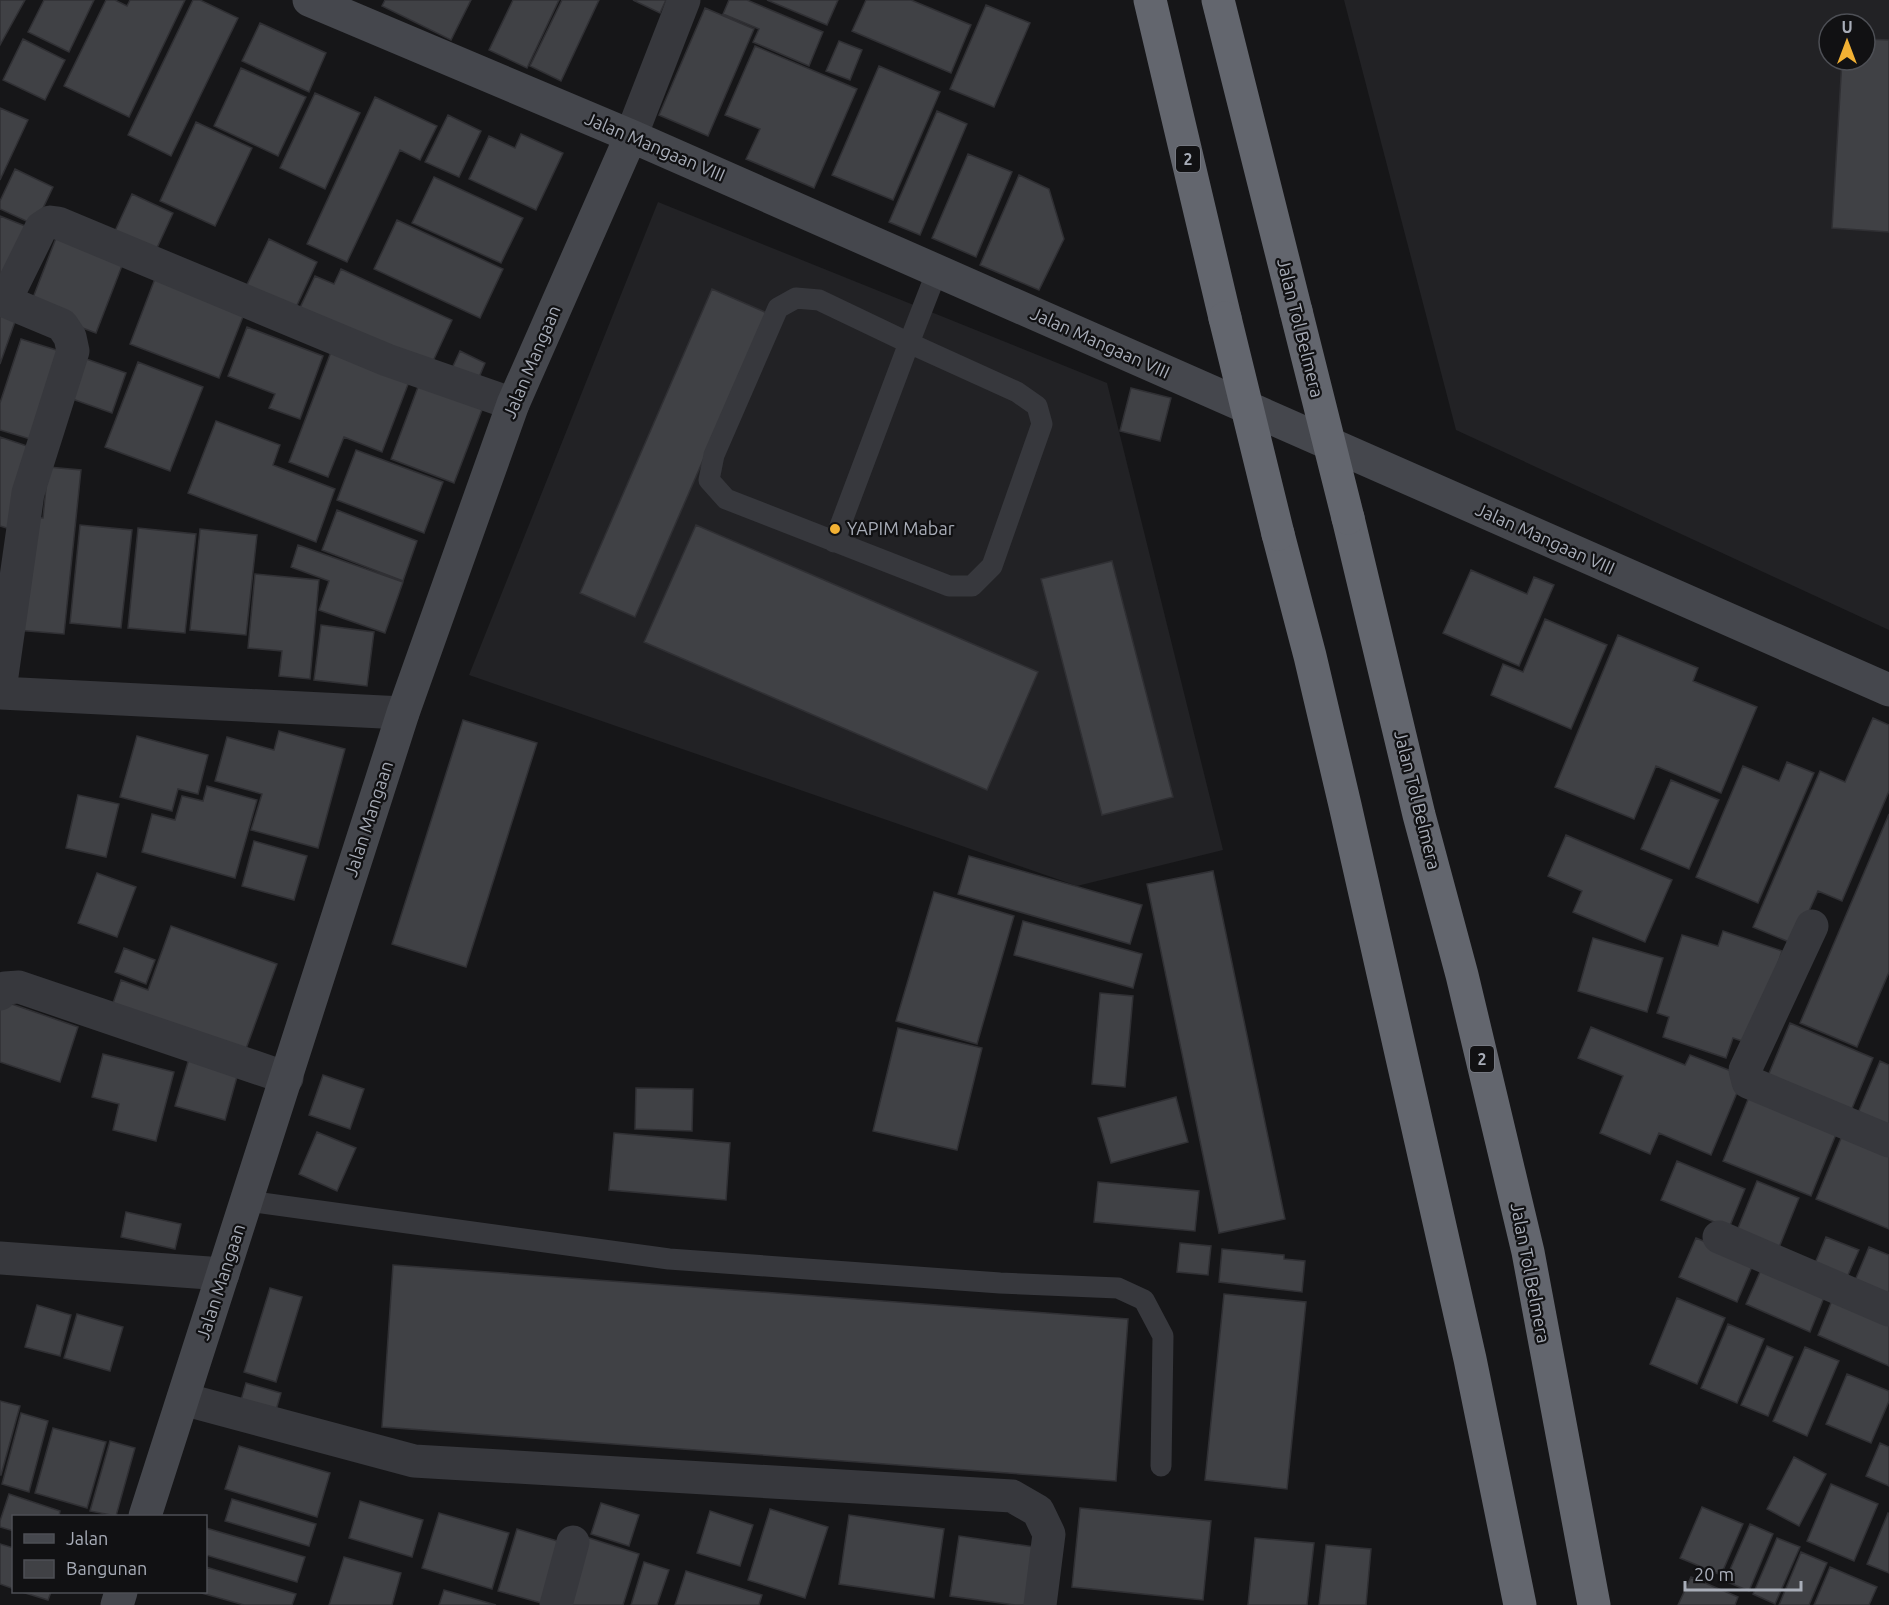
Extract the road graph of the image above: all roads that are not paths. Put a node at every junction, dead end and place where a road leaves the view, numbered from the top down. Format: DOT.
graph roads {
  1 [pos="309,0"];
  2 [pos="684,0"];
  3 [pos="1150,0"];
  4 [pos="1218,0"];
  5 [pos="631,136"];
  6 [pos="937,271"];
  7 [pos="2,300"];
  8 [pos="909,343"];
  9 [pos="513,404"];
  10 [pos="834,542"];
  11 [pos="1889,690"];
  12 [pos="0,692"];
  13 [pos="403,713"];
  14 [pos="1812,926"];
  15 [pos="0,994"];
  16 [pos="287,1078"];
  17 [pos="1889,1141"];
  18 [pos="247,1201"];
  19 [pos="1719,1237"];
  20 [pos="0,1258"];
  21 [pos="223,1274"];
  22 [pos="1889,1310"];
  23 [pos="183,1399"];
  24 [pos="1161,1466"];
  25 [pos="146,1515"];
  26 [pos="573,1542"];
  27 [pos="556,1605"];
  28 [pos="1041,1605"];
  29 [pos="1520,1605"];
  30 [pos="1594,1605"];
  1 -- 5 [label="street, Jalan Mangaan VIII"];
  2 -- 5 [label="street"];
  3 -- 29 [label="highway, 2, bridge"];
  4 -- 30 [label="highway, Jalan Tol Belmera / 2, bridge"];
  5 -- 6 [label="street, Jalan Mangaan VIII"];
  5 -- 9 [label="street, Jalan Mangaan"];
  6 -- 8 [label="lane"];
  6 -- 11 [label="street, Jalan Mangaan VIII"];
  7 -- 9 [label="street"];
  7 -- 12 [label="street"];
  8 -- 10 [label="lane"];
  8 -- 10 [label="lane"];
  8 -- 10 [label="lane"];
  9 -- 13 [label="street, Jalan Mangaan"];
  12 -- 13 [label="street"];
  13 -- 16 [label="street, Jalan Mangaan"];
  14 -- 17 [label="street"];
  15 -- 16 [label="street"];
  16 -- 18 [label="street, Jalan Mangaan"];
  18 -- 21 [label="street, Jalan Mangaan"];
  18 -- 24 [label="lane"];
  19 -- 22 [label="street"];
  20 -- 21 [label="street"];
  21 -- 23 [label="street, Jalan Mangaan"];
  23 -- 25 [label="street, Jalan Mangaan"];
  23 -- 28 [label="street"];
  26 -- 27 [label="street"];
}
